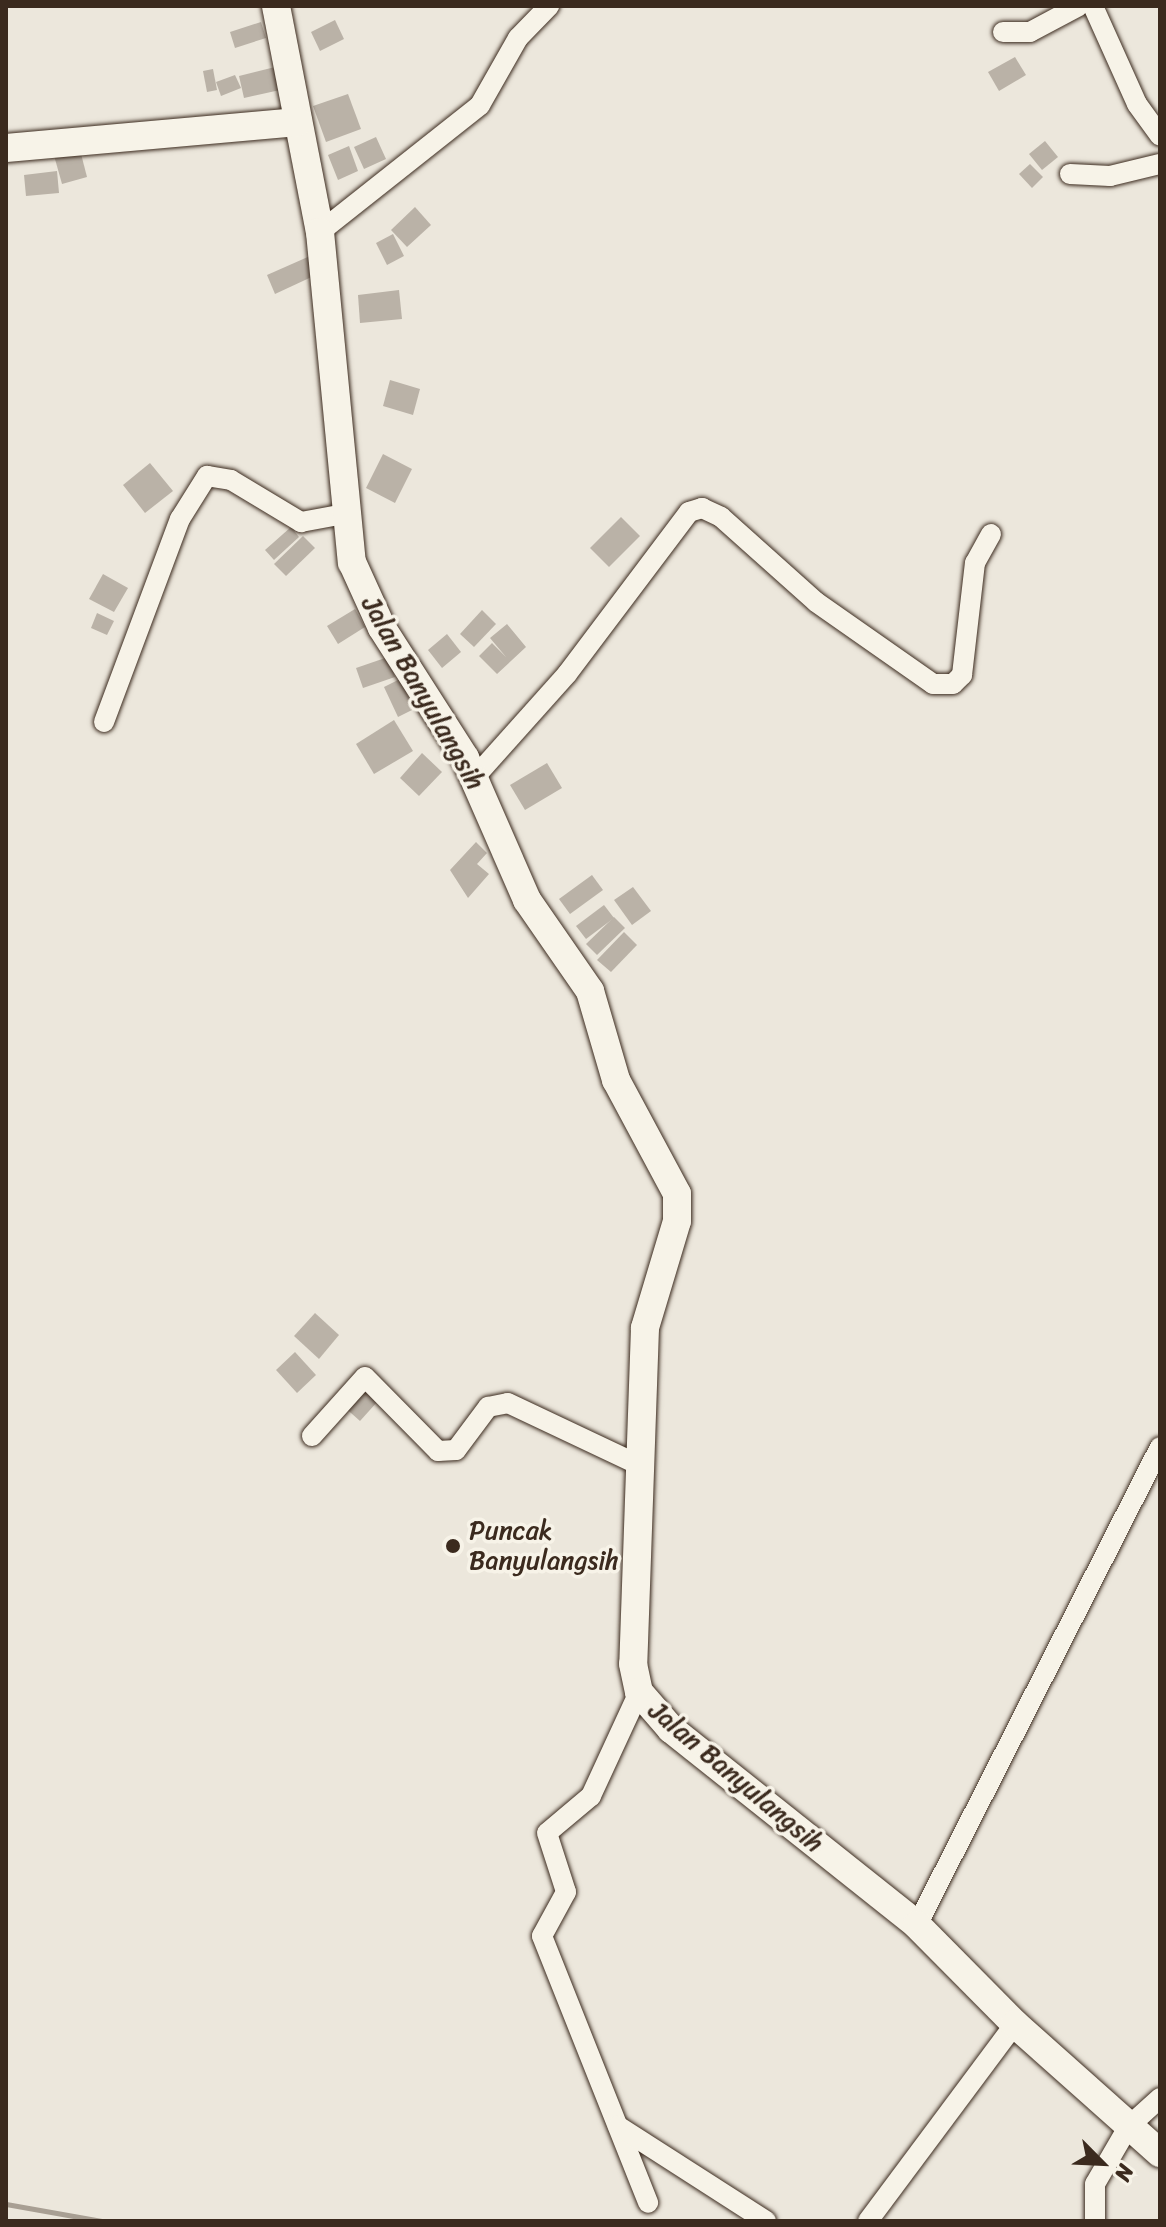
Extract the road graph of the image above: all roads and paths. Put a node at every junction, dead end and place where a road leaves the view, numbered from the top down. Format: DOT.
graph roads {
  1 [pos="276,6"];
  2 [pos="549,6"];
  3 [pos="1079,6"];
  4 [pos="1093,6"];
  5 [pos="1003,32"];
  6 [pos="298,122"];
  7 [pos="1160,136"];
  8 [pos="6,148"];
  9 [pos="1160,164"];
  10 [pos="1070,174"];
  11 [pos="320,232"];
  12 [pos="344,514"];
  13 [pos="991,534"];
  14 [pos="104,722"];
  15 [pos="475,777"];
  16 [pos="312,1436"];
  17 [pos="1160,1447"];
  18 [pos="639,1465"];
  19 [pos="639,1692"];
  20 [pos="917,1925"];
  21 [pos="1015,2024"];
  22 [pos="1160,2098"];
  23 [pos="618,2126"];
  24 [pos="1128,2127"];
  25 [pos="1160,2153"];
  26 [pos="648,2203"];
  27 [pos="766,2221"];
  28 [pos="868,2221"];
  29 [pos="1095,2221"];
  1 -- 6 [label="street, Jalan Banyulangsih"];
  2 -- 11 [label="street"];
  3 -- 5 [label="street"];
  4 -- 7 [label="street"];
  6 -- 8 [label="street"];
  6 -- 11 [label="street, Jalan Banyulangsih"];
  9 -- 10 [label="street"];
  11 -- 12 [label="street, Jalan Banyulangsih"];
  12 -- 14 [label="street"];
  12 -- 15 [label="street, Jalan Banyulangsih"];
  13 -- 15 [label="street"];
  15 -- 18 [label="street, Jalan Banyulangsih"];
  16 -- 18 [label="street"];
  17 -- 20 [label="street"];
  18 -- 19 [label="street, Jalan Banyulangsih"];
  19 -- 20 [label="street, Jalan Banyulangsih"];
  19 -- 23 [label="street"];
  20 -- 21 [label="street, Jalan Banyulangsih"];
  21 -- 24 [label="street, Jalan Banyulangsih"];
  21 -- 28 [label="street"];
  22 -- 24 [label="street"];
  23 -- 26 [label="street"];
  23 -- 27 [label="street"];
  24 -- 25 [label="street, Jalan Banyulangsih"];
  24 -- 29 [label="street"];
}
